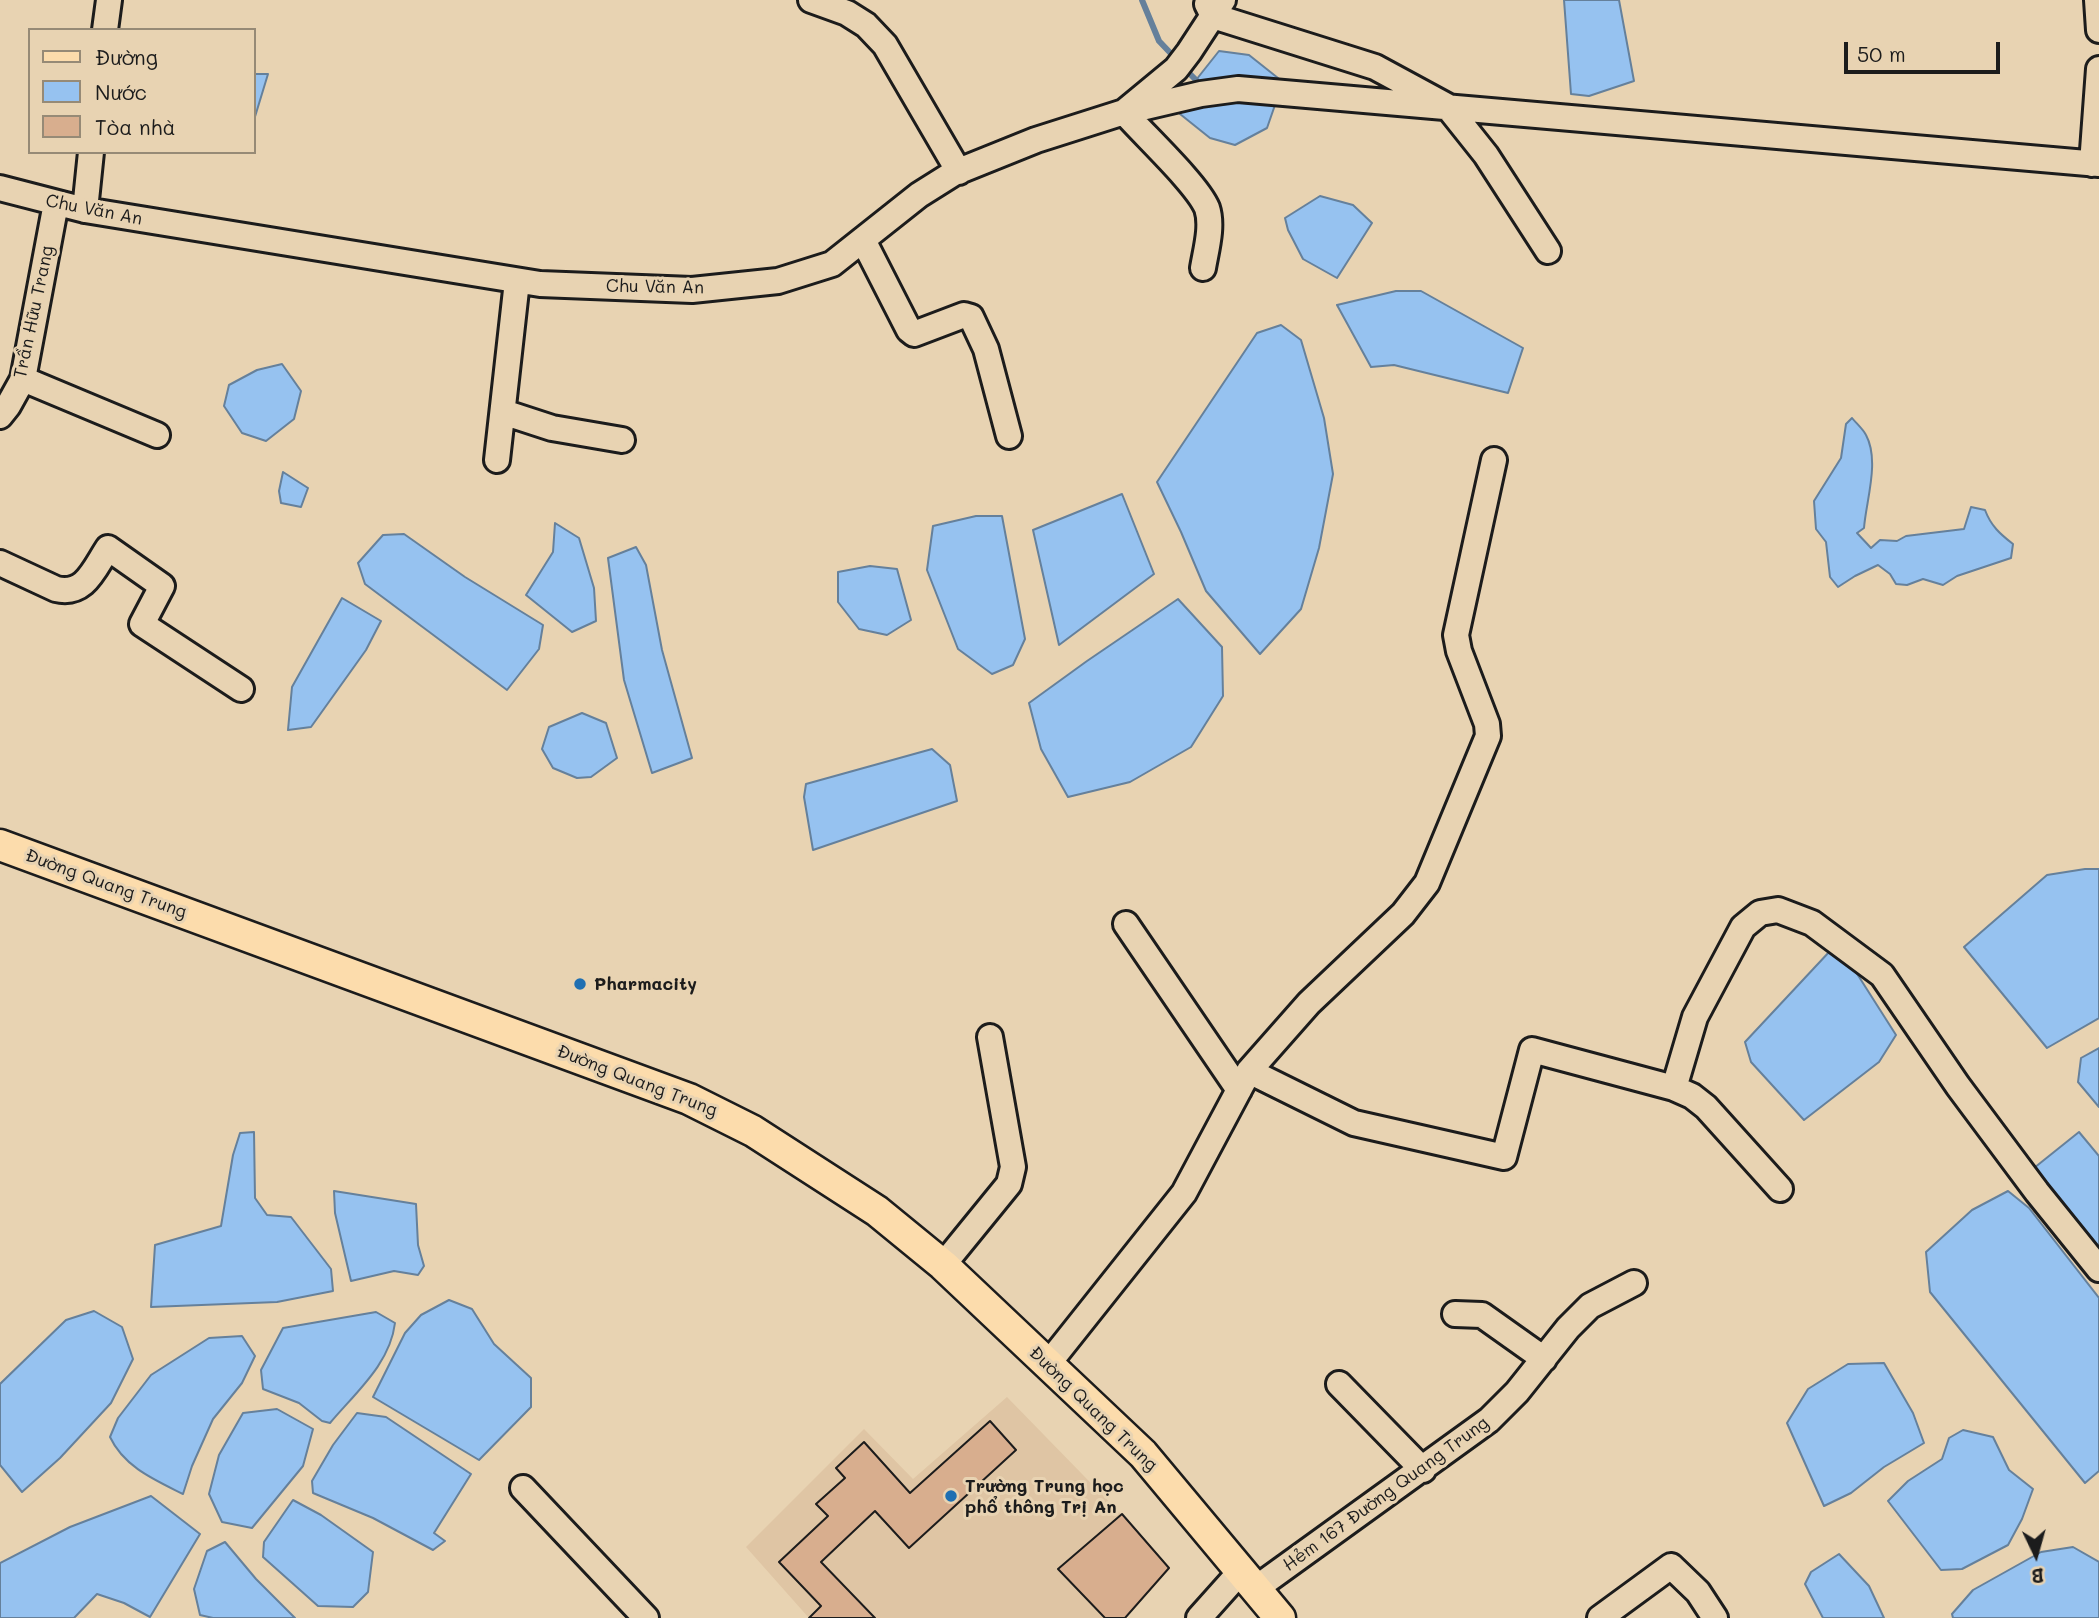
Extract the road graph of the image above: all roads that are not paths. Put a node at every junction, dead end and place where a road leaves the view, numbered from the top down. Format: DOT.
graph roads {
  1 [pos="109,0"];
  2 [pos="811,0"];
  3 [pos="2097,0"];
  4 [pos="1214,5"];
  5 [pos="105,28"];
  6 [pos="2099,30"];
  7 [pos="2099,69"];
  8 [pos="1447,106"];
  9 [pos="1124,112"];
  10 [pos="91,154"];
  11 [pos="2096,164"];
  12 [pos="959,172"];
  13 [pos="0,188"];
  14 [pos="56,203"];
  15 [pos="85,210"];
  16 [pos="863,240"];
  17 [pos="1548,251"];
  18 [pos="1203,268"];
  19 [pos="517,281"];
  20 [pos="23,379"];
  21 [pos="503,412"];
  22 [pos="0,416"];
  23 [pos="157,435"];
  24 [pos="1010,436"];
  25 [pos="622,440"];
  26 [pos="497,460"];
  27 [pos="1494,460"];
  28 [pos="0,563"];
  29 [pos="241,690"];
  30 [pos="0,845"];
  31 [pos="1126,924"];
  32 [pos="990,1037"];
  33 [pos="1244,1081"];
  34 [pos="1674,1088"];
  35 [pos="1780,1189"];
  36 [pos="943,1265"];
  37 [pos="2099,1269"];
  38 [pos="1634,1283"];
  39 [pos="1455,1314"];
  40 [pos="1544,1359"];
  41 [pos="1048,1364"];
  42 [pos="1339,1384"];
  43 [pos="1423,1470"];
  44 [pos="523,1488"];
  45 [pos="1248,1580"];
  46 [pos="646,1618"];
  47 [pos="1199,1618"];
  48 [pos="1280,1618"];
  49 [pos="1600,1618"];
  50 [pos="1716,1618"];
  1 -- 5 [label="street"];
  2 -- 12 [label="street"];
  3 -- 6 [label="street"];
  4 -- 8 [label="street"];
  4 -- 9 [label="street, Chu Văn An"];
  7 -- 11 [label="street"];
  8 -- 9 [label="street"];
  8 -- 11 [label="street"];
  8 -- 17 [label="street"];
  9 -- 12 [label="street, Chu Văn An"];
  9 -- 18 [label="street"];
  10 -- 15 [label="street"];
  12 -- 16 [label="street, Chu Văn An"];
  13 -- 14 [label="street, Chu Văn An"];
  14 -- 15 [label="street, Chu Văn An"];
  14 -- 20 [label="street, Trần Hữu Trang"];
  15 -- 19 [label="street, Chu Văn An"];
  16 -- 19 [label="street, Chu Văn An"];
  16 -- 24 [label="street"];
  19 -- 21 [label="street"];
  20 -- 22 [label="street, Trần Hữu Trang"];
  20 -- 23 [label="street"];
  21 -- 25 [label="street"];
  21 -- 26 [label="street"];
  27 -- 33 [label="street"];
  28 -- 29 [label="street"];
  30 -- 36 [label="main road, Đường Quang Trung"];
  31 -- 33 [label="street"];
  32 -- 36 [label="street"];
  33 -- 34 [label="street"];
  33 -- 41 [label="street"];
  34 -- 35 [label="street"];
  34 -- 37 [label="street"];
  36 -- 41 [label="main road, Đường Quang Trung"];
  38 -- 40 [label="street, Hẻm 167 Đường Quang Trung"];
  39 -- 40 [label="street"];
  40 -- 43 [label="street, Hẻm 167 Đường Quang Trung"];
  41 -- 45 [label="main road, Đường Quang Trung"];
  42 -- 43 [label="street"];
  43 -- 45 [label="street, Hẻm 167 Đường Quang Trung"];
  44 -- 46 [label="street"];
  45 -- 47 [label="street, Hẻm 167 Đường Quang Trung"];
  45 -- 48 [label="main road, Đường Quang Trung"];
  49 -- 50 [label="street"];
}
